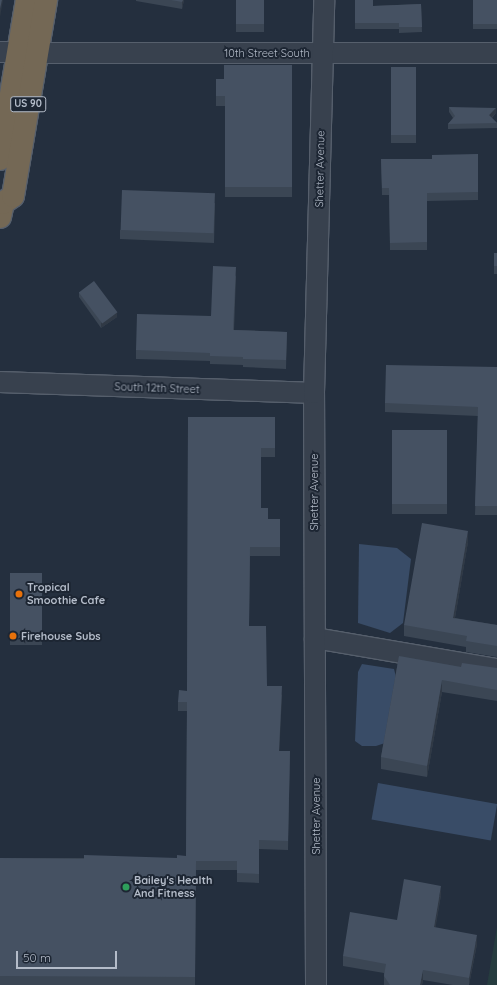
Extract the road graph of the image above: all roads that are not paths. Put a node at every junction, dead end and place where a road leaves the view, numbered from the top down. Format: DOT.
graph roads {
  1 [pos="27,0"];
  2 [pos="34,0"];
  3 [pos="46,0"];
  4 [pos="324,0"];
  5 [pos="19,52"];
  6 [pos="323,53"];
  7 [pos="497,53"];
  8 [pos="0,159"];
  9 [pos="1,206"];
  10 [pos="0,382"];
  11 [pos="314,393"];
  12 [pos="316,638"];
  13 [pos="497,669"];
  14 [pos="316,985"];
  1 -- 5 [label="highway, US 90"];
  2 -- 5 [label="highway"];
  3 -- 5 [label="highway, US 90"];
  4 -- 6 [label="street, Shetter Avenue"];
  5 -- 6 [label="street, 10th Street South"];
  5 -- 8 [label="highway, US 90"];
  5 -- 9 [label="highway, US 90"];
  6 -- 7 [label="street, 10th Street South"];
  6 -- 11 [label="street, Shetter Avenue"];
  10 -- 11 [label="street, South 12th Street"];
  11 -- 12 [label="street, Shetter Avenue"];
  12 -- 13 [label="street"];
  12 -- 14 [label="street, Shetter Avenue"];
}
